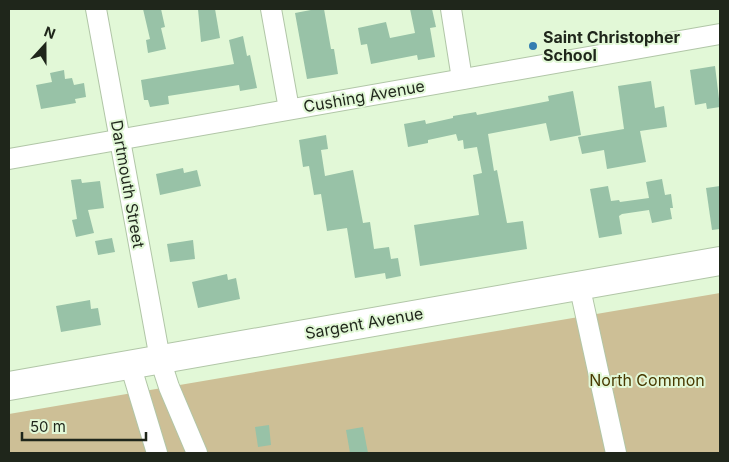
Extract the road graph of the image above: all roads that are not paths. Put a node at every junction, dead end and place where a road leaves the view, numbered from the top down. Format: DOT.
graph roads {
  1 [pos="96,9"];
  2 [pos="271,9"];
  3 [pos="451,9"];
  4 [pos="720,34"];
  5 [pos="462,79"];
  6 [pos="289,109"];
  7 [pos="120,139"];
  8 [pos="9,159"];
  9 [pos="720,261"];
  10 [pos="579,284"];
  11 [pos="160,359"];
  12 [pos="130,364"];
  13 [pos="9,386"];
  14 [pos="157,453"];
  15 [pos="197,453"];
  16 [pos="616,453"];
  1 -- 7 [label="street, Dartmouth Street"];
  2 -- 6 [label="street"];
  3 -- 5 [label="street"];
  4 -- 5 [label="street, Cushing Avenue"];
  5 -- 6 [label="street, Cushing Avenue"];
  6 -- 7 [label="street, Cushing Avenue"];
  7 -- 8 [label="street, Cushing Avenue"];
  7 -- 11 [label="street, Dartmouth Street"];
  9 -- 10 [label="street, Sargent Avenue"];
  10 -- 11 [label="street, Sargent Avenue"];
  10 -- 16 [label="street"];
  11 -- 12 [label="street, Sargent Avenue"];
  11 -- 15 [label="street, Dartmouth Street"];
  12 -- 13 [label="street, Sargent Avenue"];
  12 -- 14 [label="street"];
}
